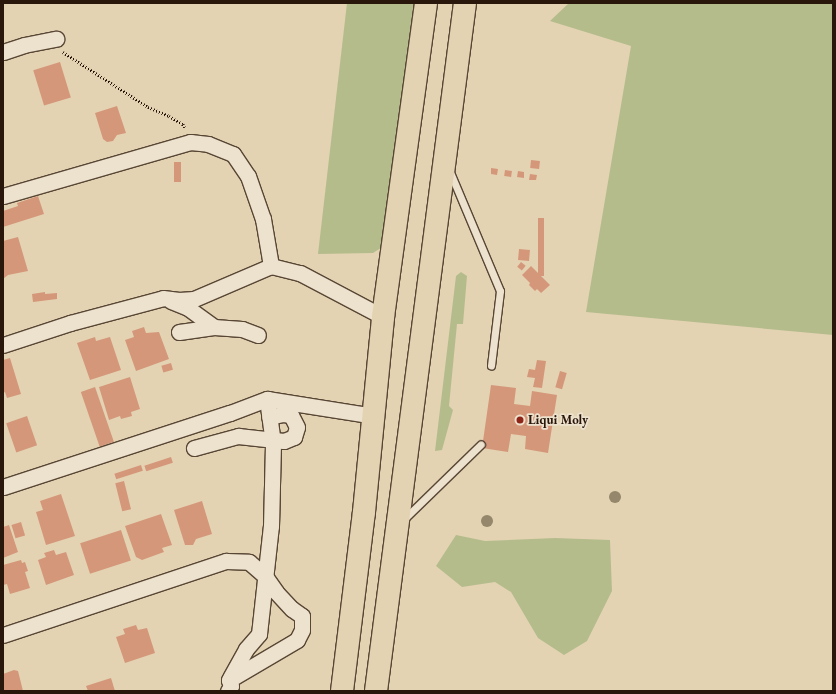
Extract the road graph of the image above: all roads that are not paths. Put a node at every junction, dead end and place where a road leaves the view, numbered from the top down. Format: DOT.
graph roads {
  1 [pos="426,3"];
  2 [pos="465,3"];
  3 [pos="52,39"];
  4 [pos="3,52"];
  5 [pos="445,160"];
  6 [pos="3,196"];
  7 [pos="271,266"];
  8 [pos="163,298"];
  9 [pos="382,317"];
  10 [pos="214,327"];
  11 [pos="179,332"];
  12 [pos="258,335"];
  13 [pos="3,345"];
  14 [pos="491,365"];
  15 [pos="267,399"];
  16 [pos="374,416"];
  17 [pos="269,417"];
  18 [pos="272,440"];
  19 [pos="481,444"];
  20 [pos="194,448"];
  21 [pos="3,487"];
  22 [pos="398,525"];
  23 [pos="265,576"];
  24 [pos="3,635"];
  25 [pos="226,687"];
  26 [pos="342,691"];
  27 [pos="376,691"];
  1 -- 9 [label="highway"];
  2 -- 5 [label="highway"];
  3 -- 4 [label="street"];
  5 -- 14 [label="lane"];
  5 -- 22 [label="highway"];
  6 -- 7 [label="street"];
  7 -- 8 [label="street"];
  7 -- 9 [label="street"];
  8 -- 10 [label="street"];
  8 -- 13 [label="street"];
  9 -- 16 [label="highway"];
  10 -- 11 [label="street"];
  10 -- 12 [label="street"];
  15 -- 16 [label="street"];
  15 -- 17 [label="street"];
  15 -- 21 [label="street"];
  16 -- 26 [label="highway"];
  17 -- 18 [label="street"];
  17 -- 18 [label="street"];
  18 -- 20 [label="street"];
  18 -- 23 [label="street"];
  19 -- 22 [label="lane"];
  22 -- 27 [label="highway"];
  23 -- 24 [label="street"];
  23 -- 25 [label="street"];
  23 -- 25 [label="street"];
}
